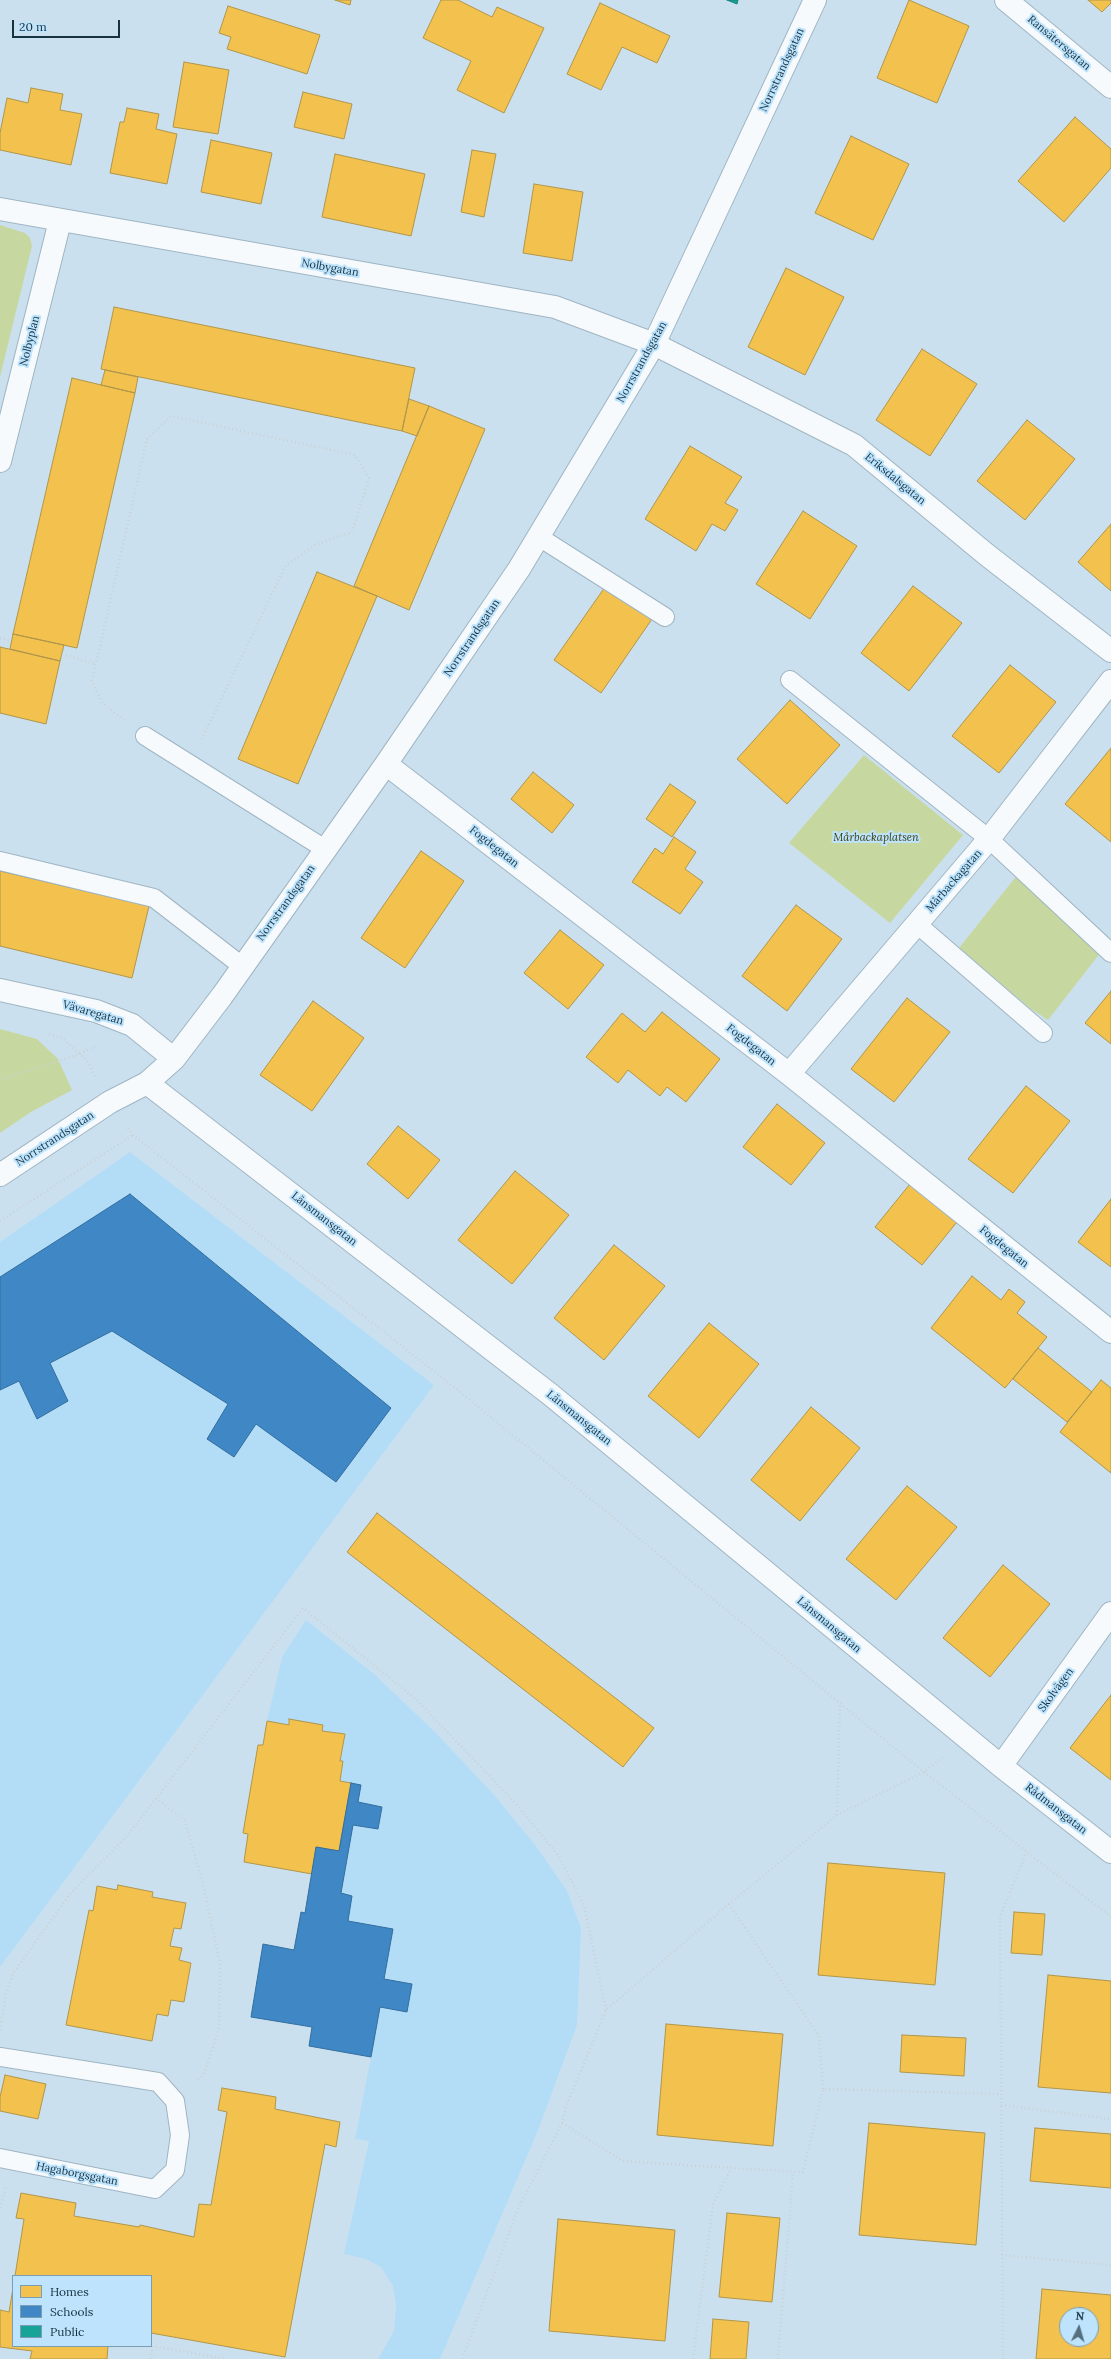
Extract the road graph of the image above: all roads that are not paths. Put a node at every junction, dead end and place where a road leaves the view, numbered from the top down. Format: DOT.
graph roads {
  1 [pos="815,0"];
  2 [pos="1006,0"];
  3 [pos="1111,87"];
  4 [pos="0,209"];
  5 [pos="60,221"];
  6 [pos="654,344"];
  7 [pos="0,461"];
  8 [pos="539,537"];
  9 [pos="665,617"];
  10 [pos="1111,651"];
  11 [pos="790,680"];
  12 [pos="1111,681"];
  13 [pos="145,736"];
  14 [pos="386,764"];
  15 [pos="989,840"];
  16 [pos="325,849"];
  17 [pos="0,861"];
  18 [pos="917,924"];
  19 [pos="1111,953"];
  20 [pos="242,966"];
  21 [pos="0,990"];
  22 [pos="1042,1033"];
  23 [pos="174,1059"];
  24 [pos="789,1074"];
  25 [pos="147,1083"];
  26 [pos="0,1175"];
  27 [pos="1111,1332"];
  28 [pos="1111,1613"];
  29 [pos="1001,1766"];
  30 [pos="1111,1852"];
  31 [pos="0,2057"];
  32 [pos="0,2158"];
  1 -- 6 [label="street, Norrstrandsgatan"];
  2 -- 3 [label="street, Ransätersgatan"];
  4 -- 5 [label="street, Nolbygatan"];
  5 -- 6 [label="street, Nolbygatan"];
  5 -- 7 [label="street, Nolbyplan"];
  6 -- 8 [label="street, Norrstrandsgatan"];
  6 -- 10 [label="street, Eriksdalsgatan"];
  8 -- 9 [label="lane"];
  8 -- 14 [label="street, Norrstrandsgatan"];
  11 -- 15 [label="lane"];
  12 -- 15 [label="street, Mårbackagatan"];
  13 -- 16 [label="lane"];
  14 -- 16 [label="street, Norrstrandsgatan"];
  14 -- 24 [label="street, Fogdegatan"];
  15 -- 18 [label="street, Mårbackagatan"];
  15 -- 19 [label="lane"];
  16 -- 20 [label="street, Norrstrandsgatan"];
  17 -- 20 [label="lane"];
  18 -- 22 [label="lane"];
  18 -- 24 [label="street, Mårbackagatan"];
  20 -- 23 [label="street, Norrstrandsgatan"];
  21 -- 23 [label="street, Vävaregatan"];
  23 -- 25 [label="street, Norrstrandsgatan"];
  24 -- 27 [label="street, Fogdegatan"];
  25 -- 26 [label="street, Norrstrandsgatan"];
  25 -- 29 [label="street, Länsmansgatan"];
  28 -- 29 [label="street, Skolvägen"];
  29 -- 30 [label="street, Rådmansgatan"];
  31 -- 32 [label="lane, Hagaborgsgatan"];
}
